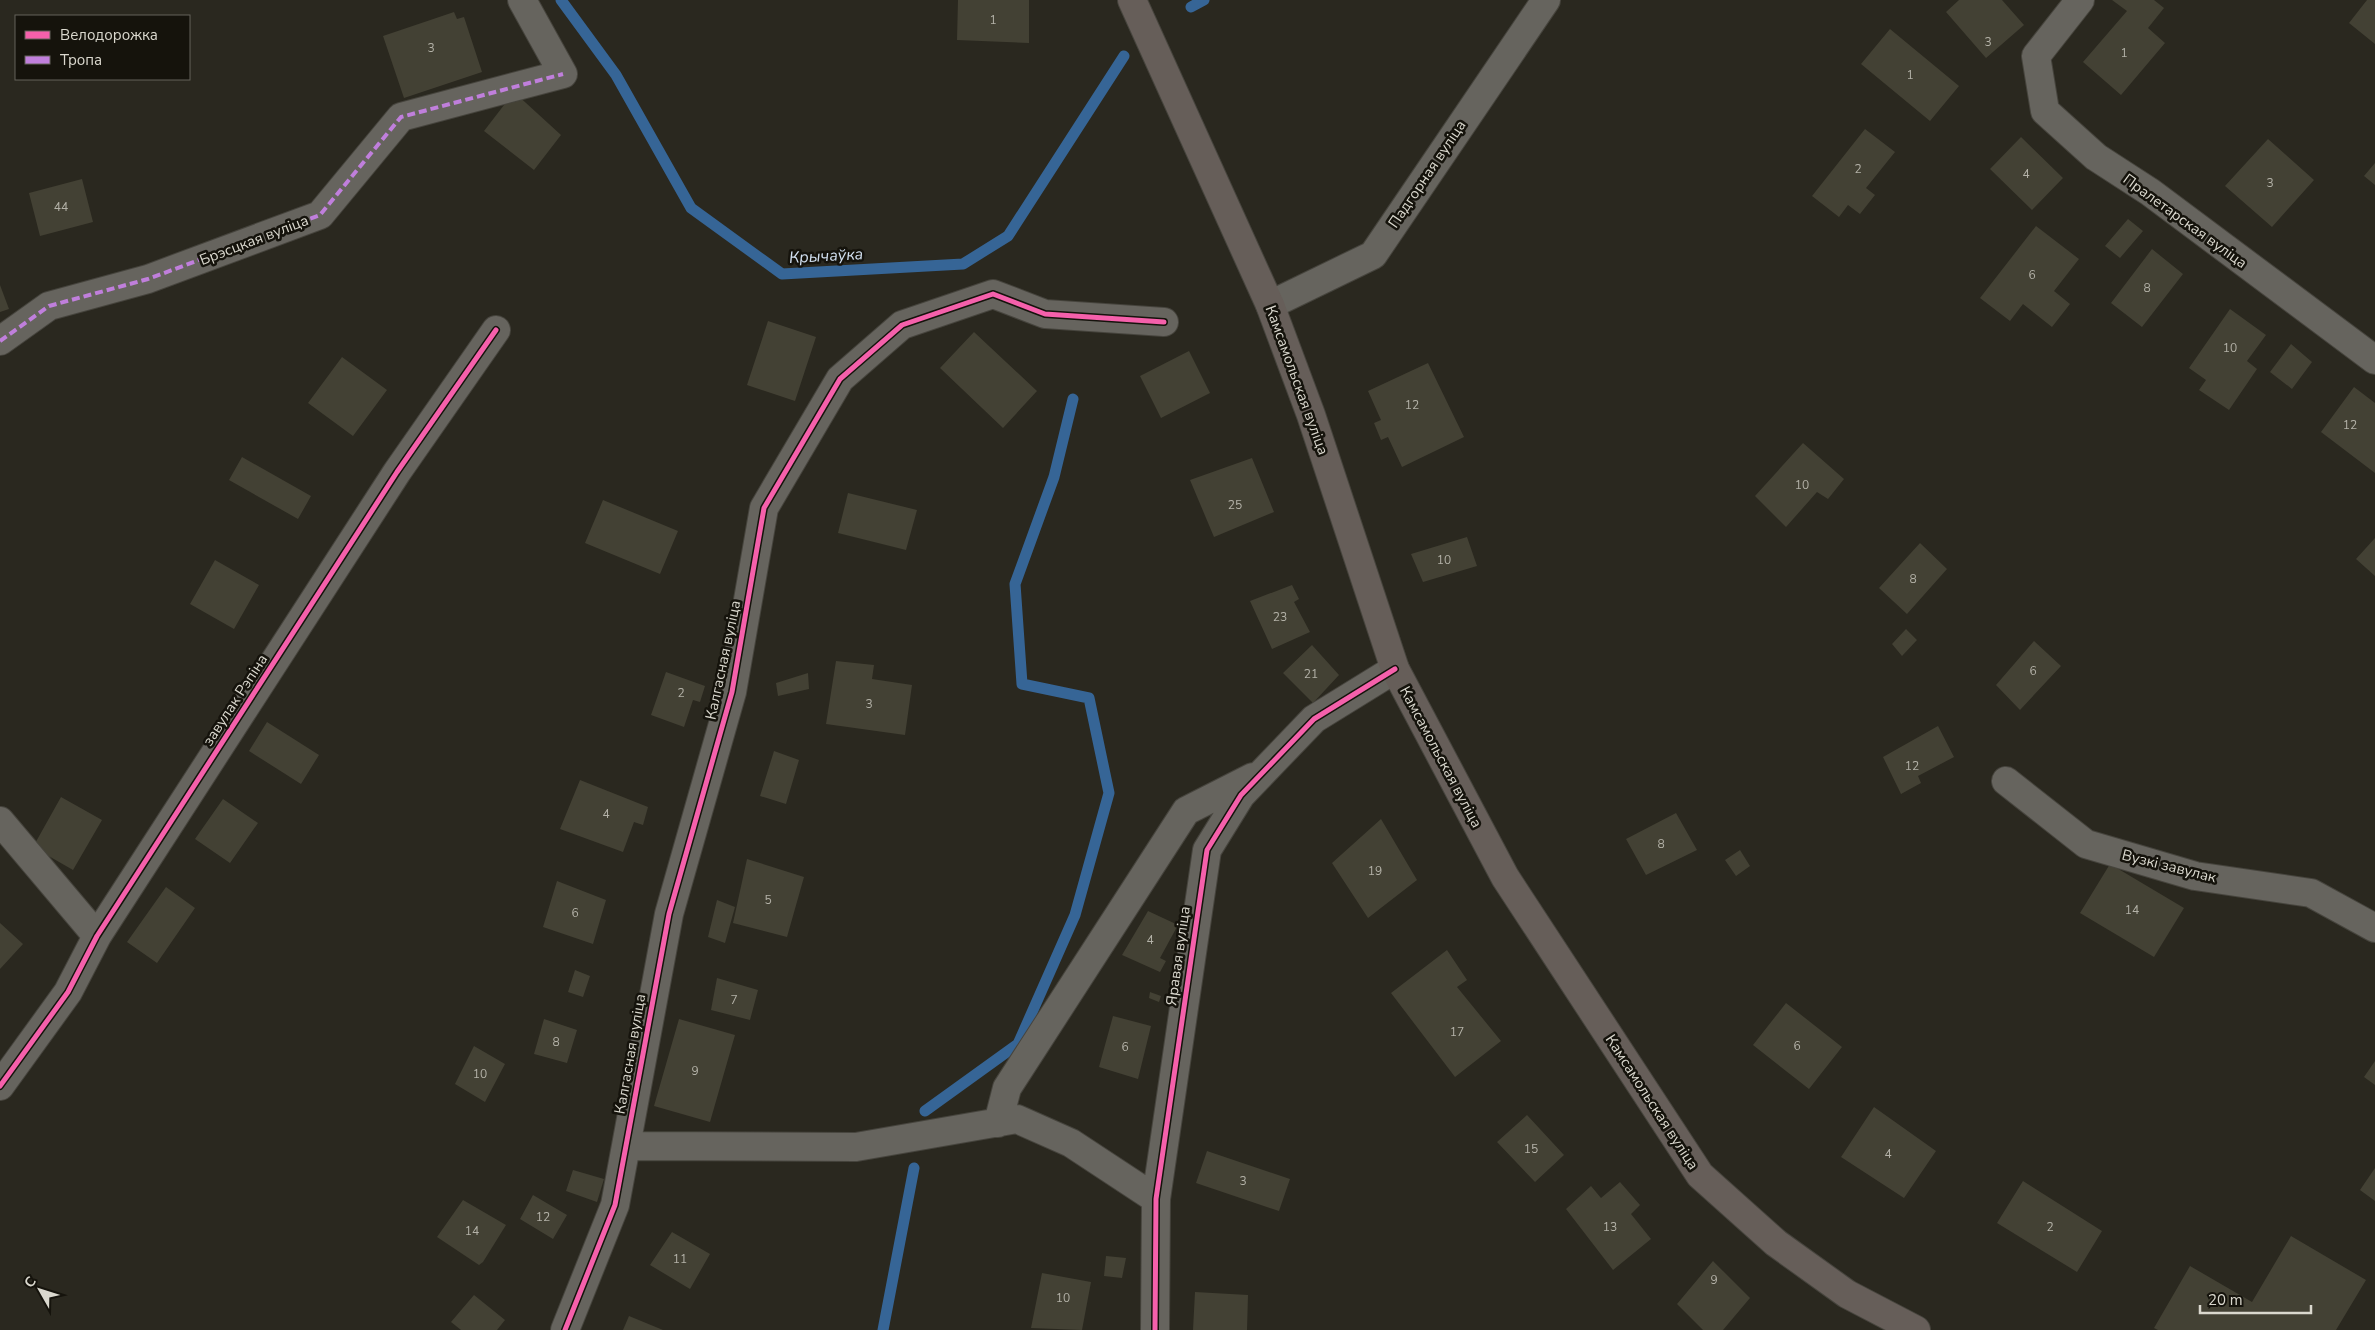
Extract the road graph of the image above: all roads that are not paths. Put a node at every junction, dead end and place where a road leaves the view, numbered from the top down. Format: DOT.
graph roads {
  1 [pos="522,0"];
  2 [pos="1132,0"];
  3 [pos="1546,0"];
  4 [pos="2080,0"];
  5 [pos="1270,305"];
  6 [pos="1164,322"];
  7 [pos="496,330"];
  8 [pos="0,341"];
  9 [pos="2375,360"];
  10 [pos="1395,669"];
  11 [pos="1266,770"];
  12 [pos="2006,781"];
  13 [pos="0,821"];
  14 [pos="2375,928"];
  15 [pos="97,936"];
  16 [pos="0,1086"];
  17 [pos="998,1123"];
  18 [pos="626,1146"];
  19 [pos="1156,1199"];
  20 [pos="565,1330"];
  21 [pos="1155,1330"];
  22 [pos="1916,1330"];
  1 -- 8 [label="street, Брэсцкая вуліца"];
  2 -- 5 [label="main road, Камсамольская вуліца"];
  3 -- 5 [label="street, Падгорная вуліца"];
  4 -- 9 [label="street, Пралетарская вуліца"];
  5 -- 10 [label="main road, Камсамольская вуліца"];
  6 -- 18 [label="street, Калгасная вуліца"];
  7 -- 15 [label="street, завулак Рэпіна"];
  10 -- 11 [label="street, Яравая вуліца"];
  10 -- 22 [label="main road, Камсамольская вуліца"];
  11 -- 17 [label="street"];
  11 -- 19 [label="street, Яравая вуліца"];
  12 -- 14 [label="street, Вузкі завулак"];
  13 -- 15 [label="street"];
  15 -- 16 [label="street, завулак Рэпіна"];
  17 -- 18 [label="street"];
  17 -- 19 [label="street"];
  18 -- 20 [label="street, Калгасная вуліца"];
  19 -- 21 [label="street, Яравая вуліца"];
}
